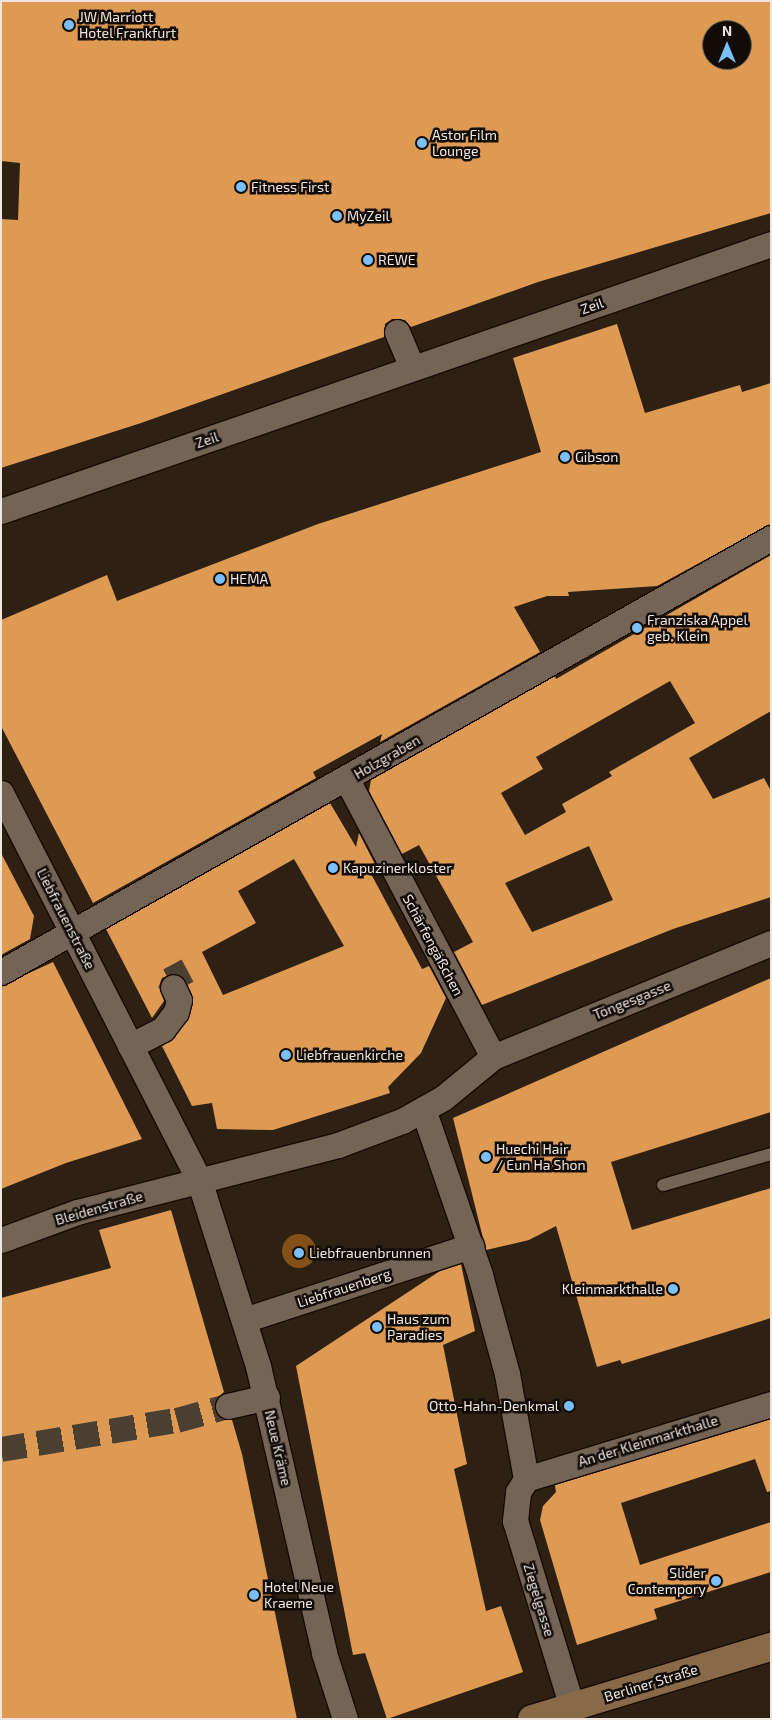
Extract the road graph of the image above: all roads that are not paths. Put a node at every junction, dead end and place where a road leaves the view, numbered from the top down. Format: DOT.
graph roads {
  1 [pos="771,244"];
  2 [pos="397,332"];
  3 [pos="412,368"];
  4 [pos="1,511"];
  5 [pos="771,538"];
  6 [pos="347,780"];
  7 [pos="1,793"];
  8 [pos="74,933"];
  9 [pos="771,943"];
  10 [pos="1,972"];
  11 [pos="173,987"];
  12 [pos="130,1046"];
  13 [pos="493,1057"];
  14 [pos="423,1109"];
  15 [pos="771,1154"];
  16 [pos="199,1180"];
  17 [pos="663,1185"];
  18 [pos="1,1240"];
  19 [pos="472,1250"];
  20 [pos="244,1320"];
  21 [pos="267,1397"];
  22 [pos="771,1404"];
  23 [pos="228,1406"];
  24 [pos="522,1485"];
  25 [pos="771,1647"];
  26 [pos="572,1707"];
  27 [pos="345,1719"];
  28 [pos="532,1719"];
  1 -- 3 [label="street, Zeil"];
  2 -- 3 [label="street"];
  3 -- 4 [label="street, Zeil"];
  5 -- 6 [label="street, Holzgraben"];
  6 -- 8 [label="street, Holzgraben"];
  6 -- 13 [label="street, Schärfengäßchen"];
  7 -- 8 [label="street, Liebfrauenstraße"];
  8 -- 10 [label="street, Holzgraben"];
  8 -- 12 [label="street, Liebfrauenstraße"];
  9 -- 13 [label="street, Töngesgasse"];
  11 -- 12 [label="street"];
  12 -- 16 [label="street, Liebfrauenstraße"];
  13 -- 14 [label="street"];
  14 -- 16 [label="street"];
  14 -- 19 [label="street"];
  15 -- 17 [label="lane"];
  16 -- 18 [label="street, Bleidenstraße"];
  16 -- 20 [label="street, Neue Kräme"];
  19 -- 20 [label="street, Liebfrauenberg"];
  19 -- 24 [label="street"];
  20 -- 21 [label="street, Neue Kräme"];
  21 -- 23 [label="street"];
  21 -- 27 [label="street, Neue Kräme"];
  22 -- 24 [label="street, An der Kleinmarkthalle"];
  24 -- 26 [label="street, Ziegelgasse"];
  25 -- 26 [label="main road, Berliner Straße"];
  26 -- 28 [label="main road, Berliner Straße"];
}
